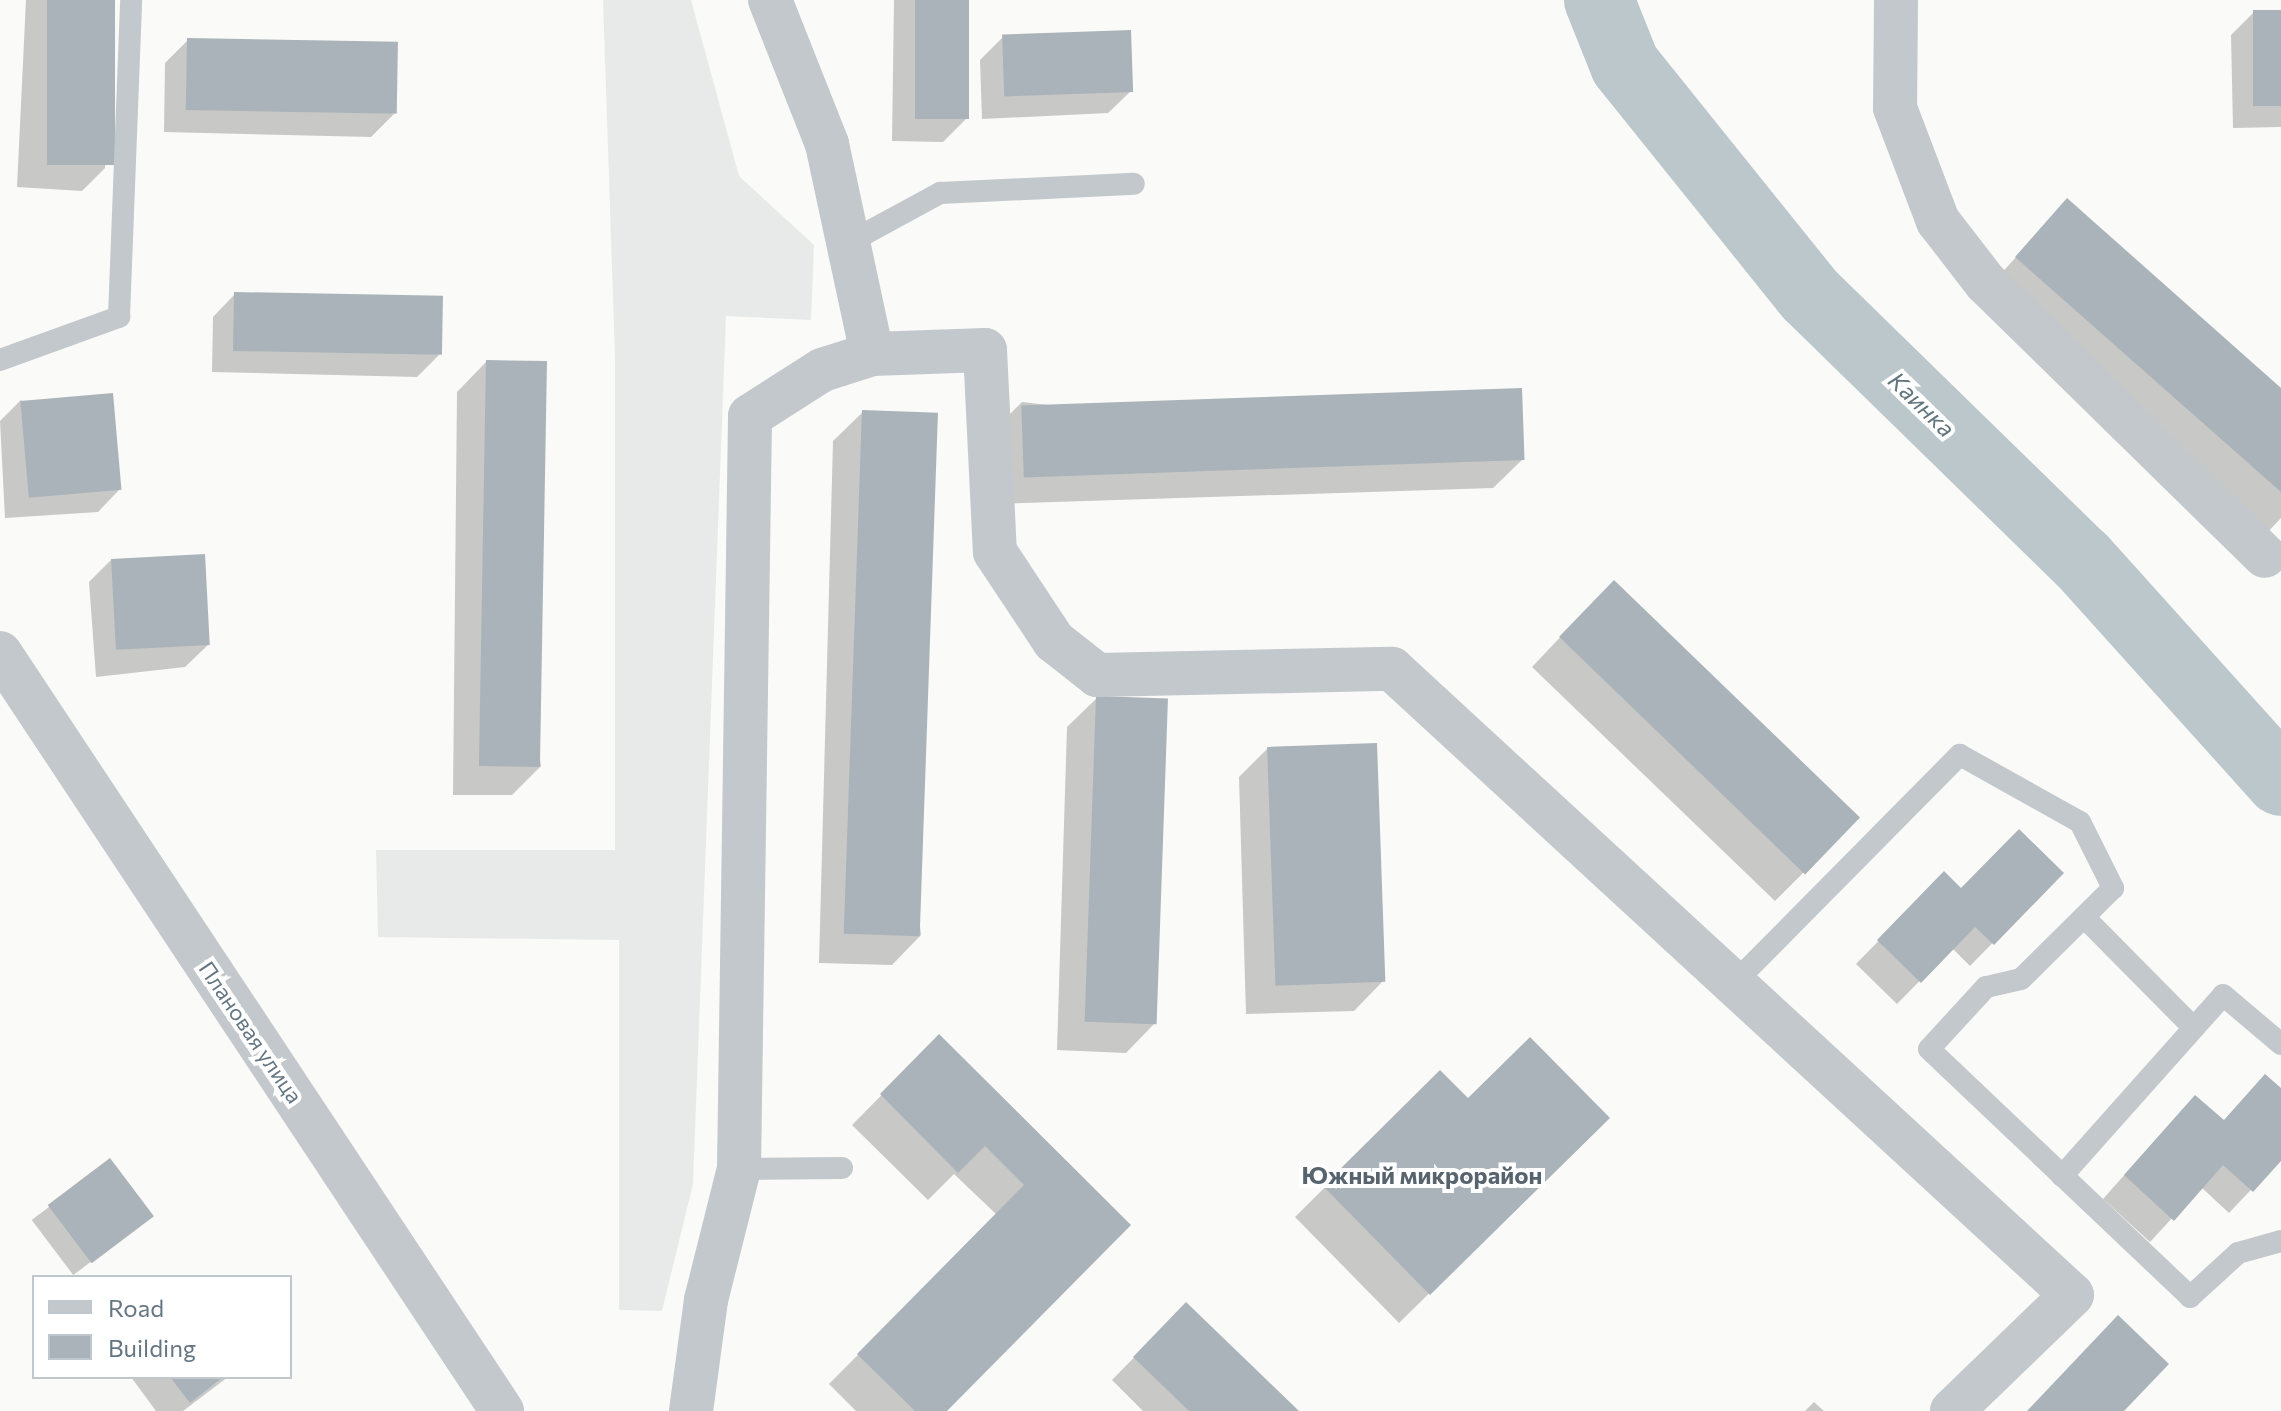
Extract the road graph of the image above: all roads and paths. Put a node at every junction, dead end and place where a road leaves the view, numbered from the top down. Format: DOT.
graph roads {
  1 [pos="131,0"];
  2 [pos="770,0"];
  3 [pos="1896,0"];
  4 [pos="1134,184"];
  5 [pos="848,243"];
  6 [pos="872,354"];
  7 [pos="0,360"];
  8 [pos="2265,556"];
  9 [pos="0,653"];
  10 [pos="2084,917"];
  11 [pos="1734,983"];
  12 [pos="2194,1028"];
  13 [pos="2281,1044"];
  14 [pos="842,1168"];
  15 [pos="739,1169"];
  16 [pos="2062,1176"];
  17 [pos="2281,1241"];
  18 [pos="502,1411"];
  19 [pos="691,1411"];
  20 [pos="1952,1411"];
  1 -- 7 [label="lane"];
  2 -- 5 [label="street"];
  3 -- 8 [label="street"];
  4 -- 5 [label="lane"];
  5 -- 6 [label="street"];
  6 -- 11 [label="street"];
  6 -- 15 [label="street"];
  9 -- 18 [label="street, Плановая улица"];
  10 -- 11 [label="lane"];
  10 -- 12 [label="lane"];
  10 -- 16 [label="lane"];
  11 -- 20 [label="street"];
  12 -- 13 [label="lane"];
  12 -- 16 [label="lane"];
  14 -- 15 [label="lane"];
  15 -- 19 [label="street"];
  16 -- 17 [label="lane"];
}
